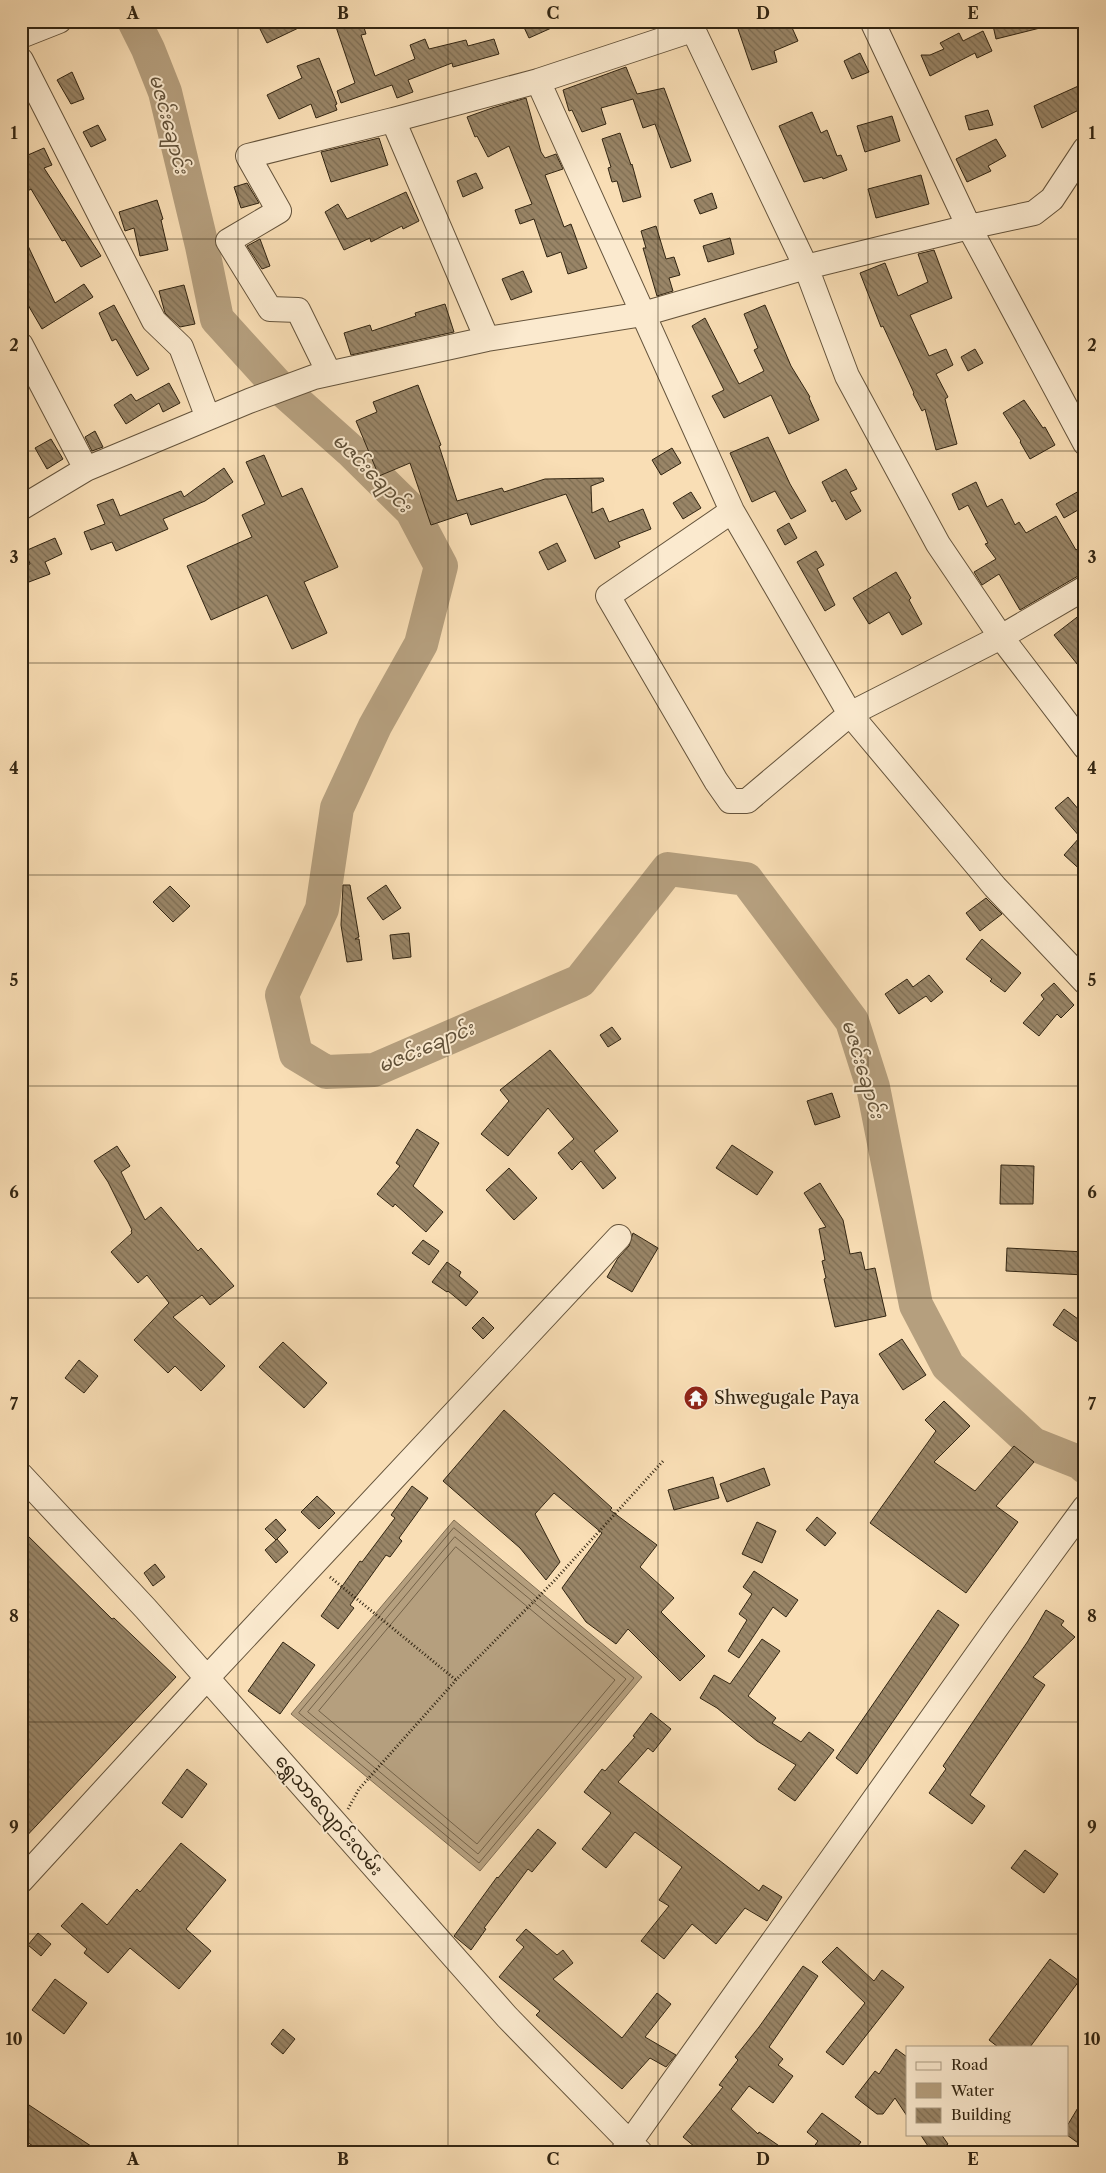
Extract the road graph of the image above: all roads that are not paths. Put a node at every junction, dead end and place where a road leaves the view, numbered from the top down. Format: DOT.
graph roads {
  1 [pos="59,21"];
  2 [pos="872,21"];
  3 [pos="690,26"];
  4 [pos="22,33"];
  5 [pos="21,60"];
  6 [pos="538,81"];
  7 [pos="393,120"];
  8 [pos="1085,149"];
  9 [pos="969,226"];
  10 [pos="806,267"];
  11 [pos="643,314"];
  12 [pos="487,339"];
  13 [pos="21,345"];
  14 [pos="322,375"];
  15 [pos="208,418"];
  16 [pos="1085,443"];
  17 [pos="86,470"];
  18 [pos="21,508"];
  19 [pos="732,511"];
  20 [pos="1085,588"];
  21 [pos="1001,637"];
  22 [pos="850,714"];
  23 [pos="1085,747"];
  24 [pos="1085,982"];
  25 [pos="619,1237"];
  26 [pos="21,1475"];
  27 [pos="1083,1509"];
  28 [pos="207,1678"];
  29 [pos="21,1881"];
  30 [pos="630,2149"];
  1 -- 4 [label="street"];
  2 -- 9 [label="street"];
  3 -- 6 [label="street"];
  3 -- 10 [label="street"];
  5 -- 15 [label="street"];
  6 -- 7 [label="street"];
  6 -- 11 [label="street"];
  7 -- 12 [label="street"];
  7 -- 14 [label="street"];
  8 -- 9 [label="street"];
  9 -- 10 [label="street"];
  9 -- 16 [label="street"];
  10 -- 11 [label="street"];
  10 -- 21 [label="street"];
  11 -- 12 [label="street"];
  11 -- 19 [label="street"];
  12 -- 14 [label="street"];
  13 -- 17 [label="street"];
  14 -- 15 [label="street"];
  15 -- 17 [label="street"];
  17 -- 18 [label="street"];
  19 -- 22 [label="street"];
  19 -- 22 [label="street"];
  20 -- 21 [label="street"];
  21 -- 22 [label="street"];
  21 -- 23 [label="street"];
  22 -- 24 [label="street"];
  25 -- 28 [label="street"];
  26 -- 28 [label="street, ရွှေသာလျောင်းလမ်း"];
  27 -- 30 [label="street"];
  28 -- 29 [label="street"];
  28 -- 30 [label="street, ရွှေသာလျောင်းလမ်း"];
}
